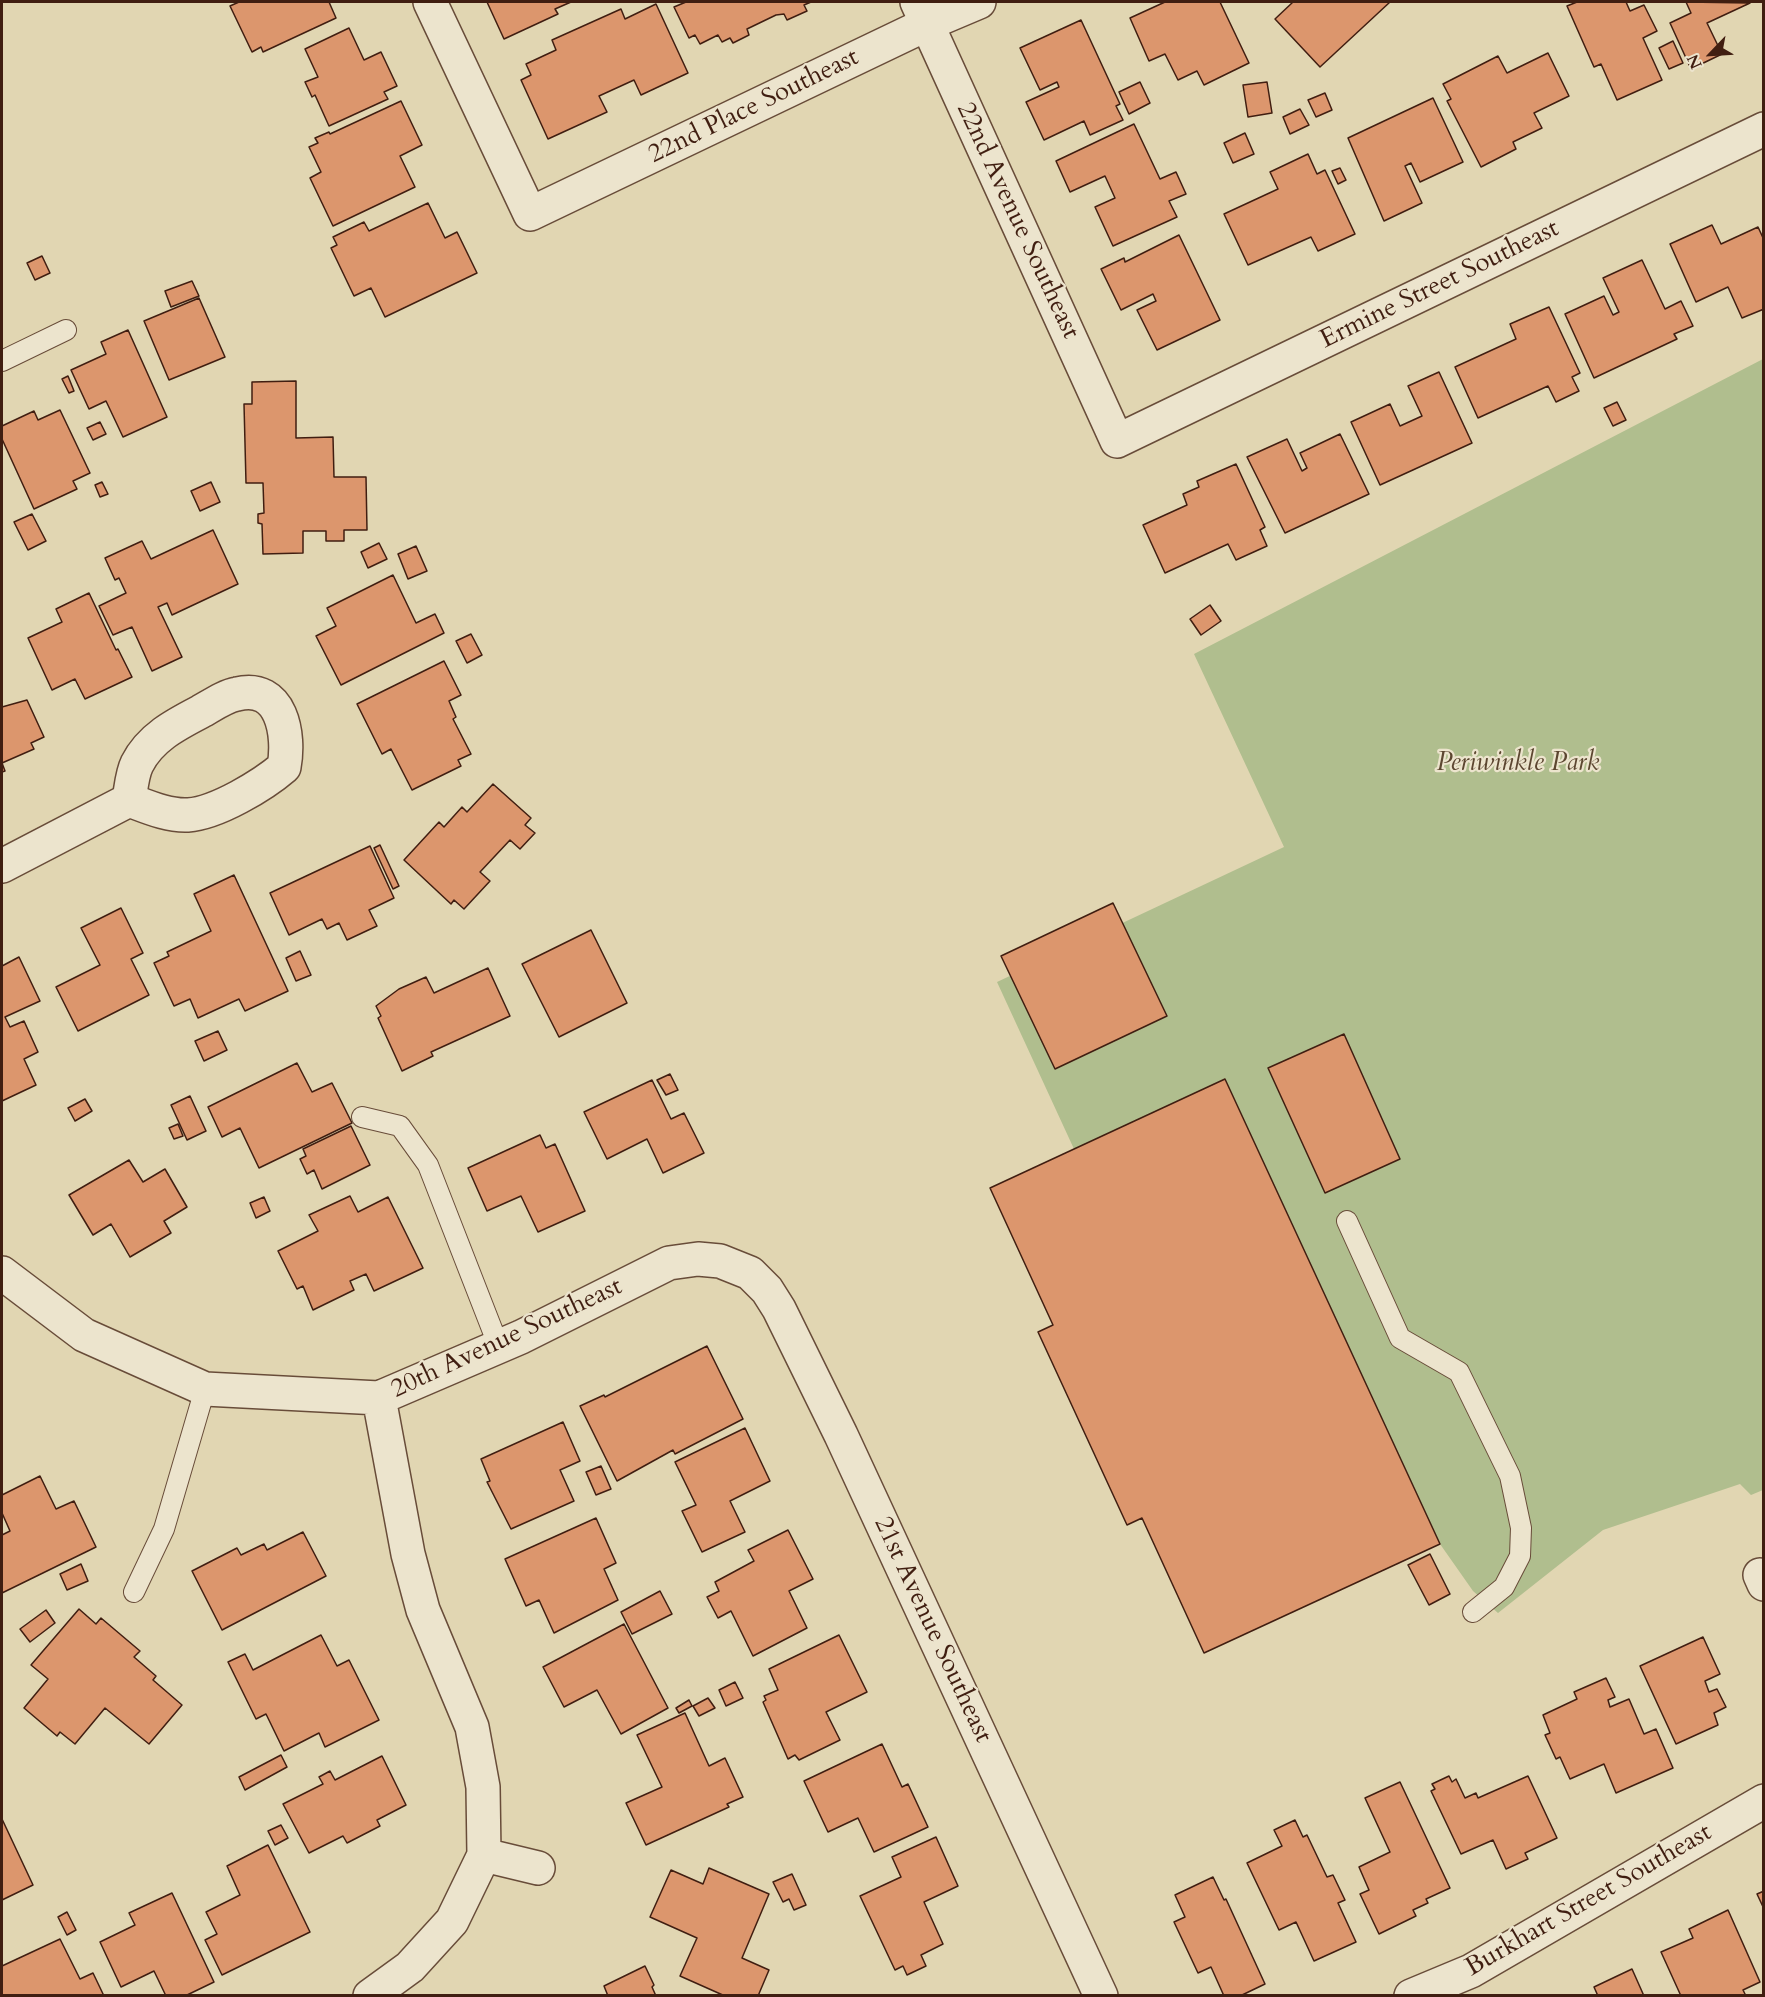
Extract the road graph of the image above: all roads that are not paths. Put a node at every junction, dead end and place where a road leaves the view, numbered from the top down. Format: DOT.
graph roads {
  1 [pos="430,2"];
  2 [pos="979,2"];
  3 [pos="922,13"];
  4 [pos="1764,129"];
  5 [pos="66,330"];
  6 [pos="2,361"];
  7 [pos="1118,441"];
  8 [pos="129,800"];
  9 [pos="2,866"];
  10 [pos="362,1117"];
  11 [pos="1347,1221"];
  12 [pos="2,1273"];
  13 [pos="750,1273"];
  14 [pos="499,1347"];
  15 [pos="205,1389"];
  16 [pos="379,1398"];
  17 [pos="134,1592"];
  18 [pos="1473,1612"];
  19 [pos="1764,1801"];
  20 [pos="484,1855"];
  21 [pos="538,1868"];
  22 [pos="370,1995"];
  23 [pos="1101,1995"];
  24 [pos="1412,1995"];
  1 -- 3 [label="street, 22nd Place Southeast"];
  2 -- 3 [label="street, 22nd Place Southeast"];
  3 -- 7 [label="street, 22nd Avenue Southeast"];
  4 -- 7 [label="street, Ermine Street Southeast"];
  5 -- 6 [label="lane"];
  8 -- 8 [label="street"];
  8 -- 9 [label="street"];
  10 -- 14 [label="lane"];
  11 -- 18 [label="lane"];
  12 -- 15 [label="street, 20th Avenue Southeast"];
  13 -- 14 [label="street, 20th Avenue Southeast"];
  13 -- 23 [label="street, 21st Avenue Southeast"];
  14 -- 16 [label="street, 20th Avenue Southeast"];
  15 -- 16 [label="street, 20th Avenue Southeast"];
  15 -- 17 [label="lane"];
  16 -- 20 [label="street"];
  19 -- 24 [label="street, Burkhart Street Southeast"];
  20 -- 21 [label="street"];
  20 -- 22 [label="street"];
}
